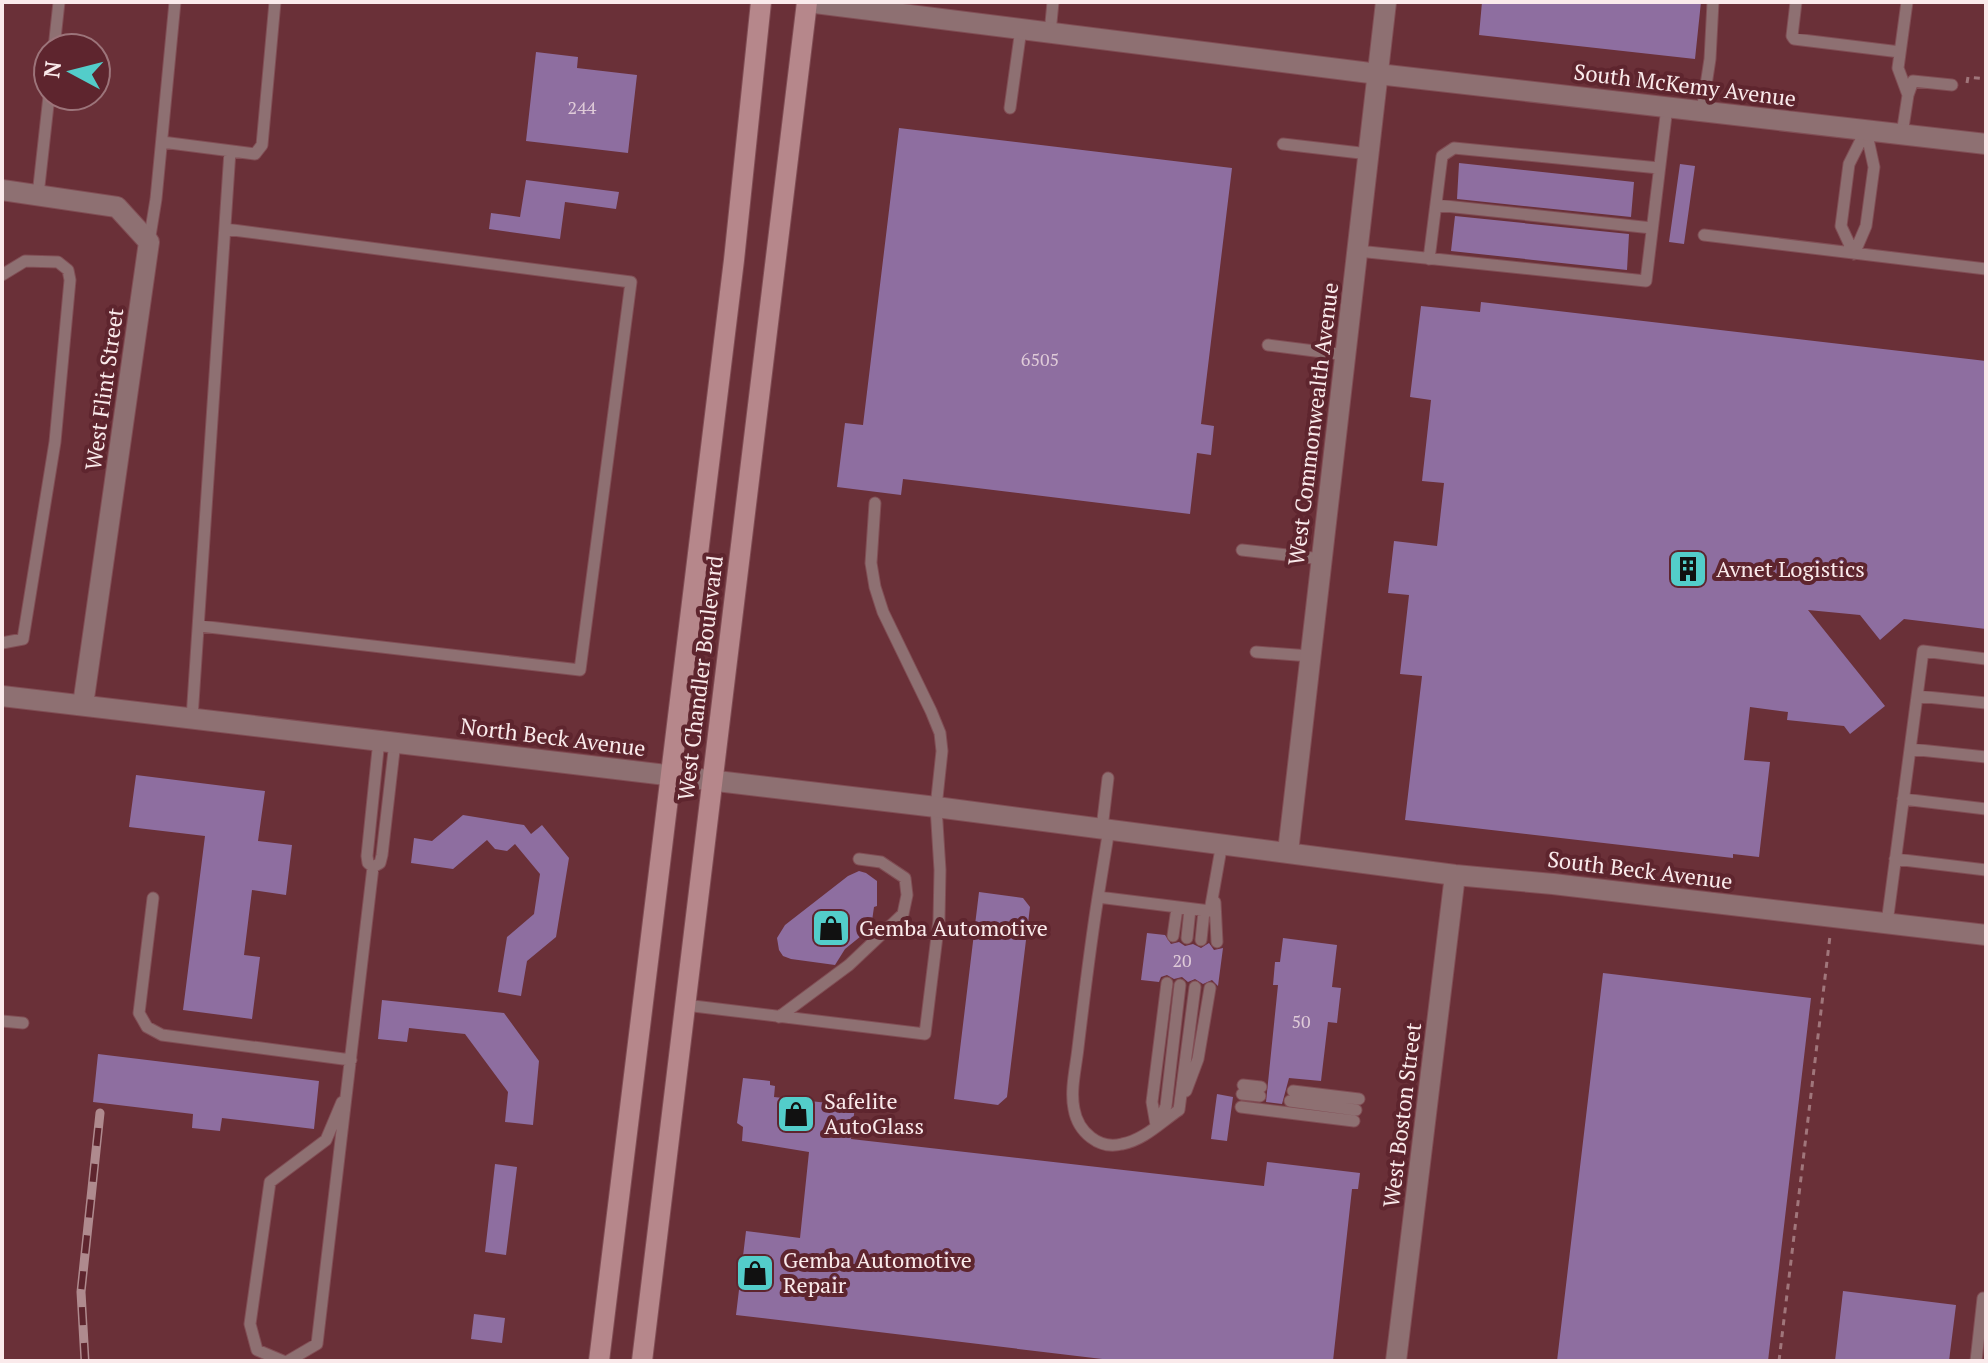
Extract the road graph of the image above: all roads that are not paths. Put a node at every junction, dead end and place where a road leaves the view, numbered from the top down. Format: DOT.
graph roads {
  1 [pos="59,2"];
  2 [pos="175,2"];
  3 [pos="275,2"];
  4 [pos="761,2"];
  5 [pos="807,2"];
  6 [pos="1053,2"];
  7 [pos="1386,2"];
  8 [pos="1713,2"];
  9 [pos="1796,2"];
  10 [pos="1907,2"];
  11 [pos="1021,29"];
  12 [pos="56,32"];
  13 [pos="1050,33"];
  14 [pos="1900,52"];
  15 [pos="1378,74"];
  16 [pos="1952,85"];
  17 [pos="1908,95"];
  18 [pos="1667,107"];
  19 [pos="1010,108"];
  20 [pos="1702,111"];
  21 [pos="47,112"];
  22 [pos="1866,130"];
  23 [pos="1902,134"];
  24 [pos="162,142"];
  25 [pos="1283,144"];
  26 [pos="1986,144"];
  27 [pos="230,151"];
  28 [pos="1369,154"];
  29 [pos="1659,168"];
  30 [pos="2,190"];
  31 [pos="38,195"];
  32 [pos="1436,205"];
  33 [pos="1652,228"];
  34 [pos="225,229"];
  35 [pos="1704,235"];
  36 [pos="149,242"];
  37 [pos="1358,251"];
  38 [pos="1854,254"];
  39 [pos="1429,259"];
  40 [pos="1986,269"];
  41 [pos="2,275"];
  42 [pos="1268,345"];
  43 [pos="1346,355"];
  44 [pos="875,503"];
  45 [pos="1242,550"];
  46 [pos="1322,559"];
  47 [pos="200,626"];
  48 [pos="2,643"];
  49 [pos="1256,652"];
  50 [pos="1310,656"];
  51 [pos="1986,659"];
  52 [pos="2,696"];
  53 [pos="1917,696"];
  54 [pos="1986,703"];
  55 [pos="83,705"];
  56 [pos="192,718"];
  57 [pos="387,741"];
  58 [pos="1910,749"];
  59 [pos="1986,757"];
  60 [pos="671,775"];
  61 [pos="1108,778"];
  62 [pos="712,780"];
  63 [pos="1903,799"];
  64 [pos="936,807"];
  65 [pos="1986,809"];
  66 [pos="1106,828"];
  67 [pos="1222,843"];
  68 [pos="1288,852"];
  69 [pos="859,859"];
  70 [pos="1895,859"];
  71 [pos="1986,870"];
  72 [pos="1455,875"];
  73 [pos="1215,895"];
  74 [pos="1098,897"];
  75 [pos="153,898"];
  76 [pos="1177,908"];
  77 [pos="1190,909"];
  78 [pos="1204,911"];
  79 [pos="1887,923"];
  80 [pos="1986,935"];
  81 [pos="1173,936"];
  82 [pos="1187,938"];
  83 [pos="1201,940"];
  84 [pos="1217,942"];
  85 [pos="1167,983"];
  86 [pos="1180,985"];
  87 [pos="1195,987"];
  88 [pos="1210,988"];
  89 [pos="685,1005"];
  90 [pos="779,1017"];
  91 [pos="2,1021"];
  92 [pos="23,1023"];
  93 [pos="351,1060"];
  94 [pos="1243,1089"];
  95 [pos="347,1091"];
  96 [pos="1261,1092"];
  97 [pos="1292,1096"];
  98 [pos="1241,1107"];
  99 [pos="1179,1110"];
  100 [pos="1156,1125"];
  101 [pos="1983,1298"];
  102 [pos="286,1361"];
  103 [pos="599,1361"];
  104 [pos="642,1361"];
  105 [pos="1396,1361"];
  106 [pos="1976,1361"];
  1 -- 12 [label="lane"];
  2 -- 24 [label="lane"];
  3 -- 27 [label="lane"];
  4 -- 60 [label="main road, West Chandler Boulevard"];
  5 -- 11 [label="street, South McKemy Avenue"];
  5 -- 62 [label="main road, West Chandler Boulevard"];
  6 -- 13 [label="lane"];
  7 -- 15 [label="street, West Commonwealth Avenue"];
  8 -- 20 [label="lane"];
  9 -- 14 [label="lane"];
  10 -- 14 [label="lane"];
  11 -- 13 [label="street, South McKemy Avenue"];
  11 -- 19 [label="lane"];
  13 -- 15 [label="street, South McKemy Avenue"];
  14 -- 17 [label="lane"];
  15 -- 18 [label="street, South McKemy Avenue"];
  15 -- 28 [label="street, West Commonwealth Avenue"];
  16 -- 17 [label="lane"];
  17 -- 23 [label="lane"];
  18 -- 20 [label="street, South McKemy Avenue"];
  18 -- 29 [label="lane"];
  20 -- 22 [label="street, South McKemy Avenue"];
  21 -- 31 [label="lane"];
  22 -- 23 [label="street, South McKemy Avenue"];
  22 -- 38 [label="lane"];
  22 -- 38 [label="lane"];
  23 -- 26 [label="street, South McKemy Avenue"];
  24 -- 27 [label="lane"];
  24 -- 36 [label="lane"];
  25 -- 28 [label="lane"];
  27 -- 34 [label="lane"];
  28 -- 37 [label="street, West Commonwealth Avenue"];
  29 -- 32 [label="lane"];
  29 -- 33 [label="lane"];
  30 -- 31 [label="street"];
  31 -- 36 [label="street"];
  32 -- 33 [label="lane"];
  32 -- 39 [label="lane"];
  33 -- 39 [label="lane"];
  34 -- 47 [label="lane"];
  34 -- 47 [label="lane"];
  35 -- 38 [label="lane"];
  36 -- 55 [label="street, West Flint Street"];
  37 -- 39 [label="lane"];
  37 -- 43 [label="street, West Commonwealth Avenue"];
  38 -- 40 [label="lane"];
  41 -- 48 [label="lane"];
  42 -- 43 [label="lane"];
  43 -- 46 [label="street, West Commonwealth Avenue"];
  44 -- 64 [label="lane"];
  45 -- 46 [label="lane"];
  46 -- 50 [label="street, West Commonwealth Avenue"];
  47 -- 56 [label="lane"];
  49 -- 50 [label="lane"];
  50 -- 68 [label="street, West Commonwealth Avenue"];
  51 -- 53 [label="lane"];
  52 -- 55 [label="street, North Beck Avenue"];
  53 -- 54 [label="lane"];
  53 -- 58 [label="lane"];
  55 -- 56 [label="street, North Beck Avenue"];
  56 -- 57 [label="street, North Beck Avenue"];
  57 -- 60 [label="street, North Beck Avenue"];
  57 -- 93 [label="lane"];
  58 -- 59 [label="lane"];
  58 -- 63 [label="lane"];
  60 -- 62 [label="street, North Beck Avenue"];
  60 -- 103 [label="main road, West Chandler Boulevard"];
  61 -- 66 [label="lane"];
  62 -- 64 [label="street, North Beck Avenue"];
  62 -- 89 [label="main road, West Chandler Boulevard"];
  63 -- 65 [label="lane"];
  63 -- 70 [label="lane"];
  64 -- 66 [label="street, North Beck Avenue"];
  64 -- 90 [label="lane"];
  66 -- 67 [label="street, North Beck Avenue"];
  66 -- 74 [label="lane"];
  67 -- 68 [label="street, North Beck Avenue"];
  67 -- 73 [label="lane"];
  68 -- 72 [label="street, South Beck Avenue"];
  69 -- 90 [label="lane"];
  70 -- 71 [label="lane"];
  70 -- 79 [label="lane"];
  72 -- 79 [label="street, South Beck Avenue"];
  72 -- 105 [label="street, West Boston Street"];
  73 -- 78 [label="lane"];
  73 -- 84 [label="lane"];
  74 -- 76 [label="lane"];
  74 -- 100 [label="lane"];
  75 -- 93 [label="lane"];
  76 -- 77 [label="lane"];
  76 -- 81 [label="lane"];
  77 -- 78 [label="lane"];
  77 -- 82 [label="lane"];
  78 -- 83 [label="lane"];
  79 -- 80 [label="street, South Beck Avenue"];
  85 -- 100 [label="lane"];
  86 -- 100 [label="lane"];
  87 -- 99 [label="lane"];
  88 -- 99 [label="lane"];
  89 -- 90 [label="lane"];
  89 -- 104 [label="main road, West Chandler Boulevard"];
  91 -- 92 [label="lane"];
  93 -- 95 [label="lane"];
  94 -- 96 [label="lane"];
  95 -- 102 [label="lane"];
  95 -- 102 [label="lane"];
  97 -- 98 [label="lane"];
  99 -- 100 [label="lane"];
  101 -- 106 [label="lane"];
}
